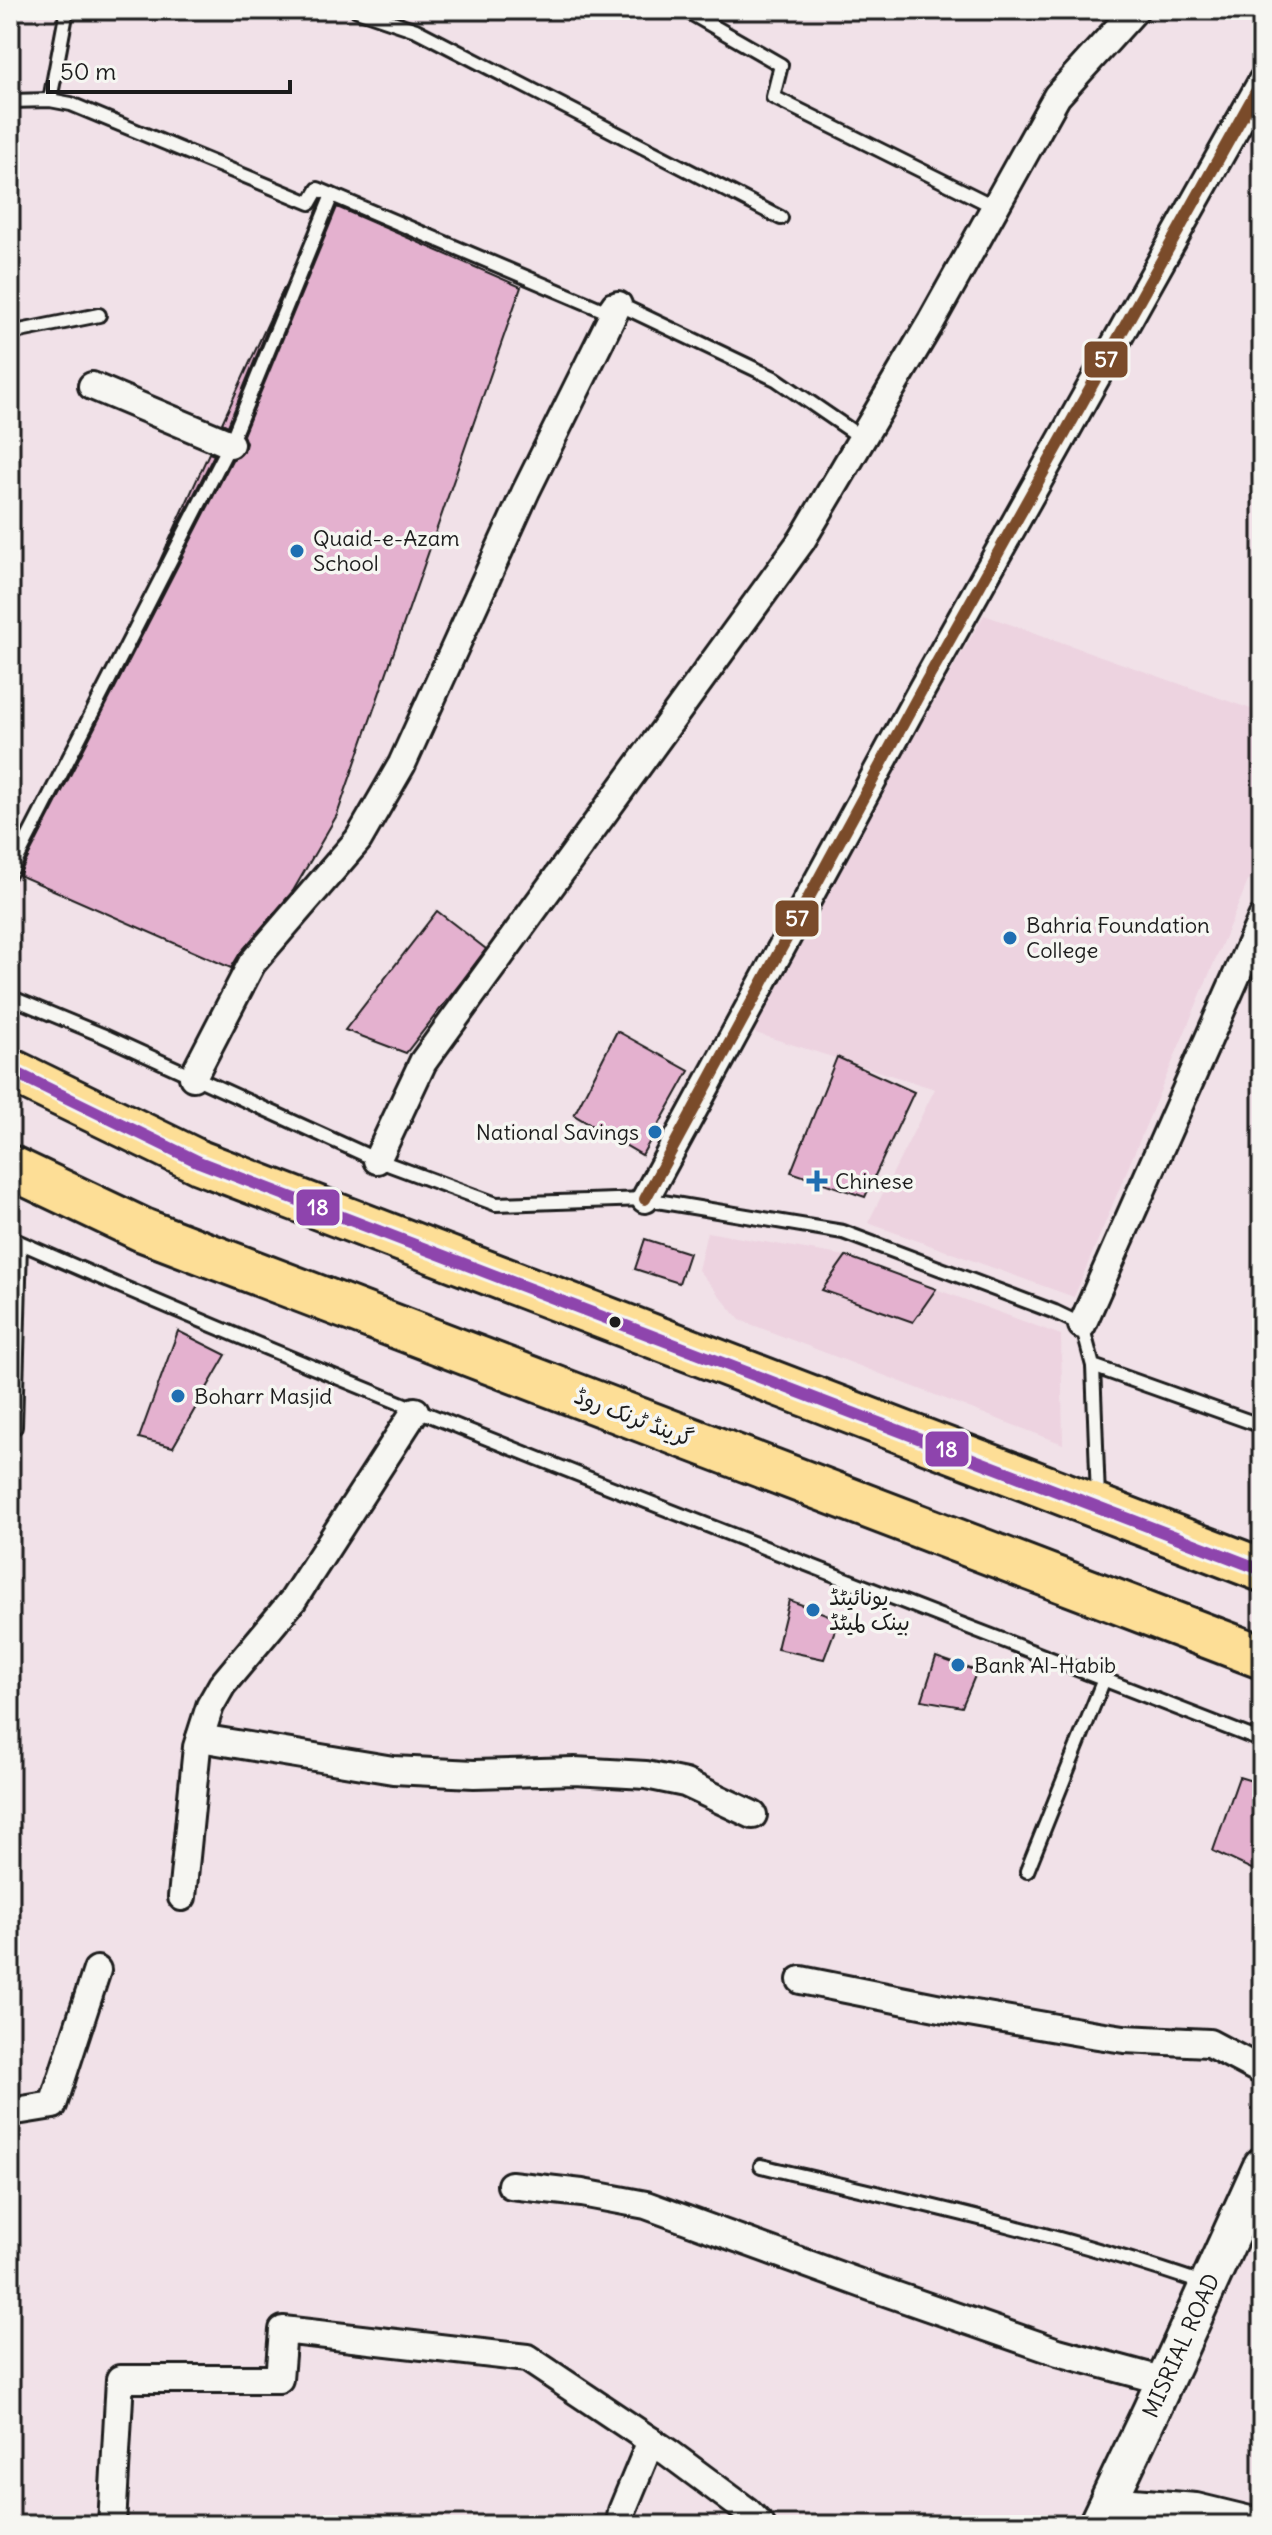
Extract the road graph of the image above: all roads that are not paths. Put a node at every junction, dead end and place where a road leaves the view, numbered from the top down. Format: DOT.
graph roads {
  1 [pos="67,10"];
  2 [pos="357,10"];
  3 [pos="685,10"];
  4 [pos="1135,10"];
  5 [pos="1262,81"];
  6 [pos="50,100"];
  7 [pos="10,101"];
  8 [pos="332,195"];
  9 [pos="995,207"];
  10 [pos="781,218"];
  11 [pos="618,305"];
  12 [pos="99,315"];
  13 [pos="10,333"];
  14 [pos="92,386"];
  15 [pos="862,438"];
  16 [pos="230,444"];
  17 [pos="10,873"];
  18 [pos="1262,918"];
  19 [pos="10,997"];
  20 [pos="10,1070"];
  21 [pos="193,1077"];
  22 [pos="377,1160"];
  23 [pos="10,1167"];
  24 [pos="645,1199"];
  25 [pos="15,1240"];
  26 [pos="1082,1325"];
  27 [pos="1093,1366"];
  28 [pos="415,1411"];
  29 [pos="1262,1426"];
  30 [pos="15,1427"];
  31 [pos="1098,1509"];
  32 [pos="1262,1570"];
  33 [pos="1262,1657"];
  34 [pos="1104,1679"];
  35 [pos="200,1738"];
  36 [pos="1262,1741"];
  37 [pos="753,1815"];
  38 [pos="1027,1871"];
  39 [pos="182,1897"];
  40 [pos="97,1970"];
  41 [pos="801,1980"];
  42 [pos="1262,2071"];
  43 [pos="10,2112"];
  44 [pos="761,2166"];
  45 [pos="1262,2166"];
  46 [pos="511,2185"];
  47 [pos="1252,2214"];
  48 [pos="1208,2285"];
  49 [pos="1165,2381"];
  50 [pos="651,2441"];
  51 [pos="1102,2513"];
  52 [pos="1262,2523"];
  53 [pos="112,2525"];
  54 [pos="620,2525"];
  55 [pos="761,2525"];
  1 -- 6 [label="lane"];
  2 -- 10 [label="lane"];
  3 -- 9 [label="lane"];
  4 -- 9 [label="street"];
  5 -- 24 [label="street"];
  6 -- 7 [label="lane"];
  6 -- 8 [label="lane"];
  8 -- 11 [label="lane"];
  8 -- 16 [label="lane"];
  9 -- 15 [label="street"];
  11 -- 15 [label="lane"];
  11 -- 21 [label="street"];
  12 -- 13 [label="lane"];
  14 -- 16 [label="street"];
  15 -- 22 [label="street"];
  16 -- 17 [label="lane"];
  18 -- 26 [label="street"];
  19 -- 21 [label="lane"];
  20 -- 31 [label="highway"];
  21 -- 22 [label="lane"];
  22 -- 24 [label="lane"];
  23 -- 33 [label="highway, گرینڈ ٹرنک روڈ"];
  24 -- 26 [label="lane"];
  25 -- 28 [label="lane"];
  25 -- 30 [label="lane"];
  26 -- 27 [label="lane"];
  27 -- 29 [label="lane"];
  27 -- 31 [label="lane"];
  28 -- 34 [label="lane"];
  28 -- 35 [label="street"];
  31 -- 32 [label="highway"];
  34 -- 36 [label="lane"];
  34 -- 38 [label="lane"];
  35 -- 37 [label="street"];
  35 -- 39 [label="street"];
  40 -- 43 [label="street"];
  41 -- 42 [label="street"];
  44 -- 48 [label="lane"];
  45 -- 47 [label="main road, MISRIAL ROAD"];
  46 -- 49 [label="street"];
  47 -- 48 [label="main road, MISRIAL ROAD"];
  48 -- 49 [label="main road, MISRIAL ROAD"];
  49 -- 51 [label="main road, MISRIAL ROAD"];
  50 -- 53 [label="street"];
  50 -- 54 [label="street"];
  50 -- 55 [label="street"];
  51 -- 52 [label="street"];
}
